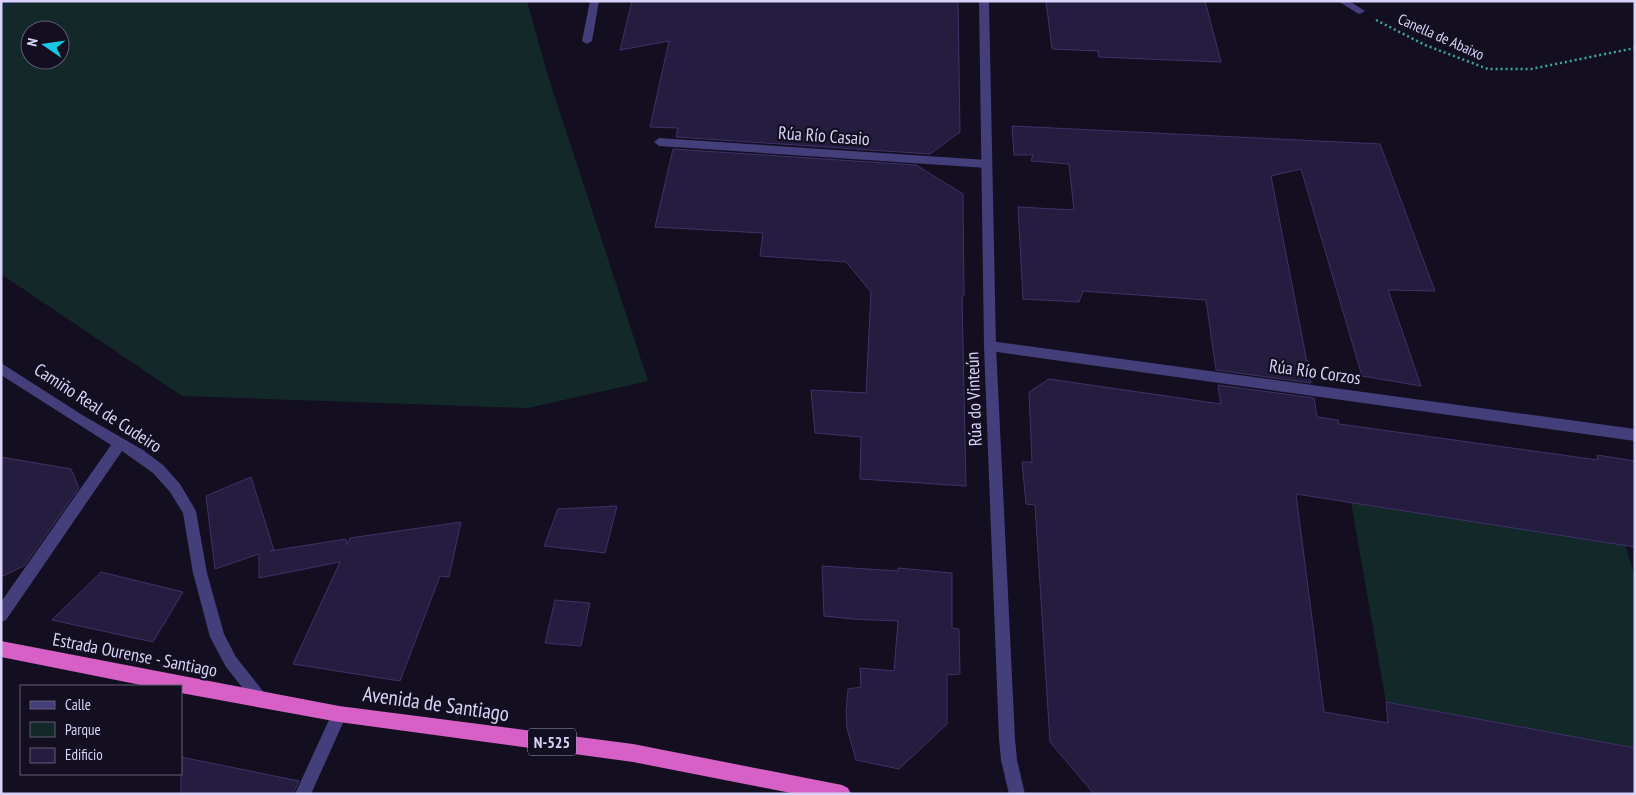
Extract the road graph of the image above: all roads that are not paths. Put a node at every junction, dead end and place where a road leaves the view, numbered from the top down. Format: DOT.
graph roads {
  1 [pos="595,1"];
  2 [pos="984,1"];
  3 [pos="1342,1"];
  4 [pos="1360,11"];
  5 [pos="587,41"];
  6 [pos="659,142"];
  7 [pos="987,164"];
  8 [pos="990,346"];
  9 [pos="1,368"];
  10 [pos="1635,435"];
  11 [pos="120,444"];
  12 [pos="1,615"];
  13 [pos="1,649"];
  14 [pos="261,700"];
  15 [pos="339,714"];
  16 [pos="303,794"];
  17 [pos="842,794"];
  18 [pos="1017,794"];
  1 -- 5 [label="street"];
  2 -- 7 [label="street, Rúa do Vinteún"];
  3 -- 4 [label="street"];
  6 -- 7 [label="street, Rúa Río Casaio"];
  7 -- 8 [label="street, Rúa do Vinteún"];
  8 -- 10 [label="street, Rúa Río Corzos"];
  8 -- 18 [label="street, Rúa do Vinteún"];
  9 -- 11 [label="street, Camiño Real de Cudeiro"];
  11 -- 12 [label="street"];
  11 -- 14 [label="street, Camiño Real de Cudeiro"];
  13 -- 14 [label="highway, Estrada Ourense - Santiago / N-525"];
  14 -- 15 [label="highway, Avenida de Santiago / N-525"];
  15 -- 16 [label="street"];
  15 -- 17 [label="highway, Avenida de Santiago / N-525"];
}
